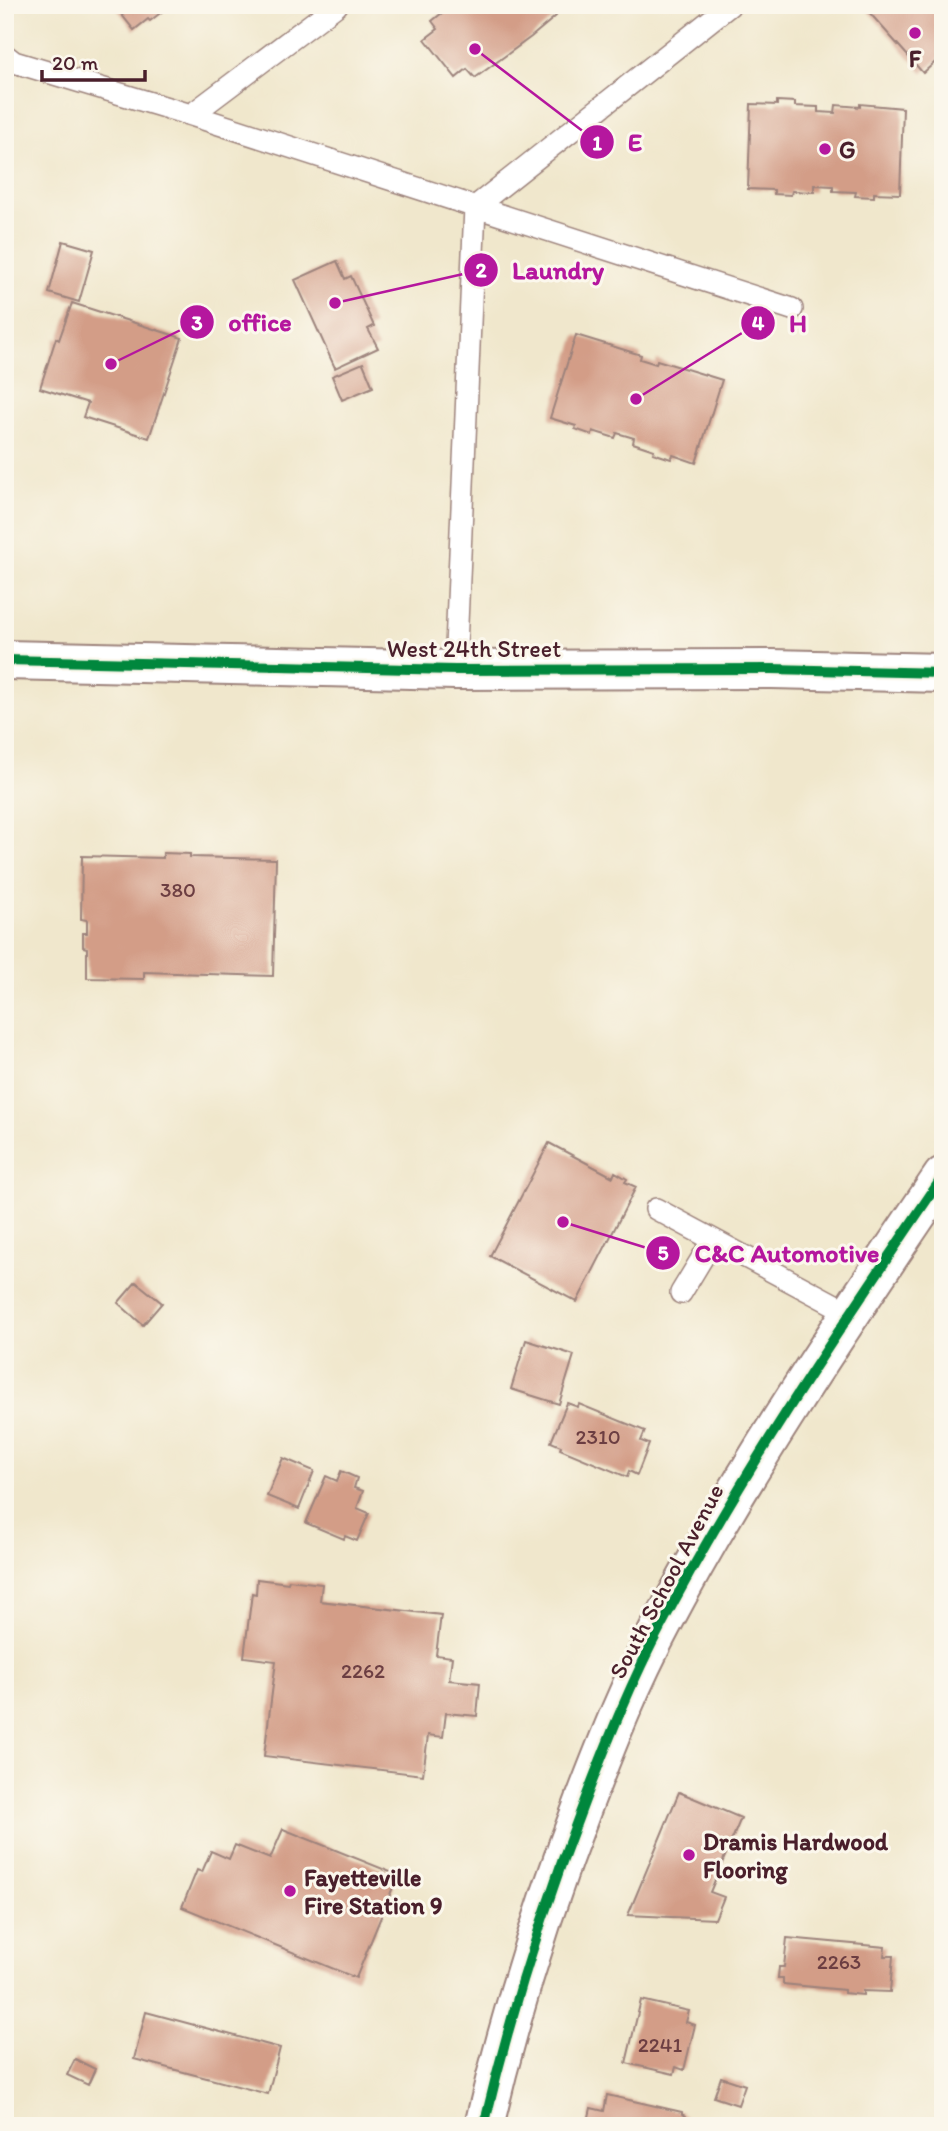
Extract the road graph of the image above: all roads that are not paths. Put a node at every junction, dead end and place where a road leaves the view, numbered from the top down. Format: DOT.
graph roads {
  1 [pos="337,5"];
  2 [pos="730,5"];
  3 [pos="5,55"];
  4 [pos="191,115"];
  5 [pos="475,207"];
  6 [pos="792,309"];
  7 [pos="5,660"];
  8 [pos="455,670"];
  9 [pos="943,673"];
  10 [pos="939,1187"];
  11 [pos="656,1209"];
  12 [pos="713,1240"];
  13 [pos="681,1293"];
  14 [pos="850,1313"];
  15 [pos="484,2126"];
  1 -- 4 [label="lane"];
  2 -- 5 [label="lane"];
  3 -- 4 [label="lane"];
  4 -- 5 [label="lane"];
  5 -- 6 [label="lane"];
  5 -- 8 [label="lane"];
  7 -- 8 [label="main road, West 24th Street"];
  8 -- 9 [label="main road, West 24th Street"];
  10 -- 14 [label="main road, South School Avenue"];
  11 -- 12 [label="lane"];
  12 -- 13 [label="lane"];
  12 -- 14 [label="lane"];
  14 -- 15 [label="main road, South School Avenue"];
}
